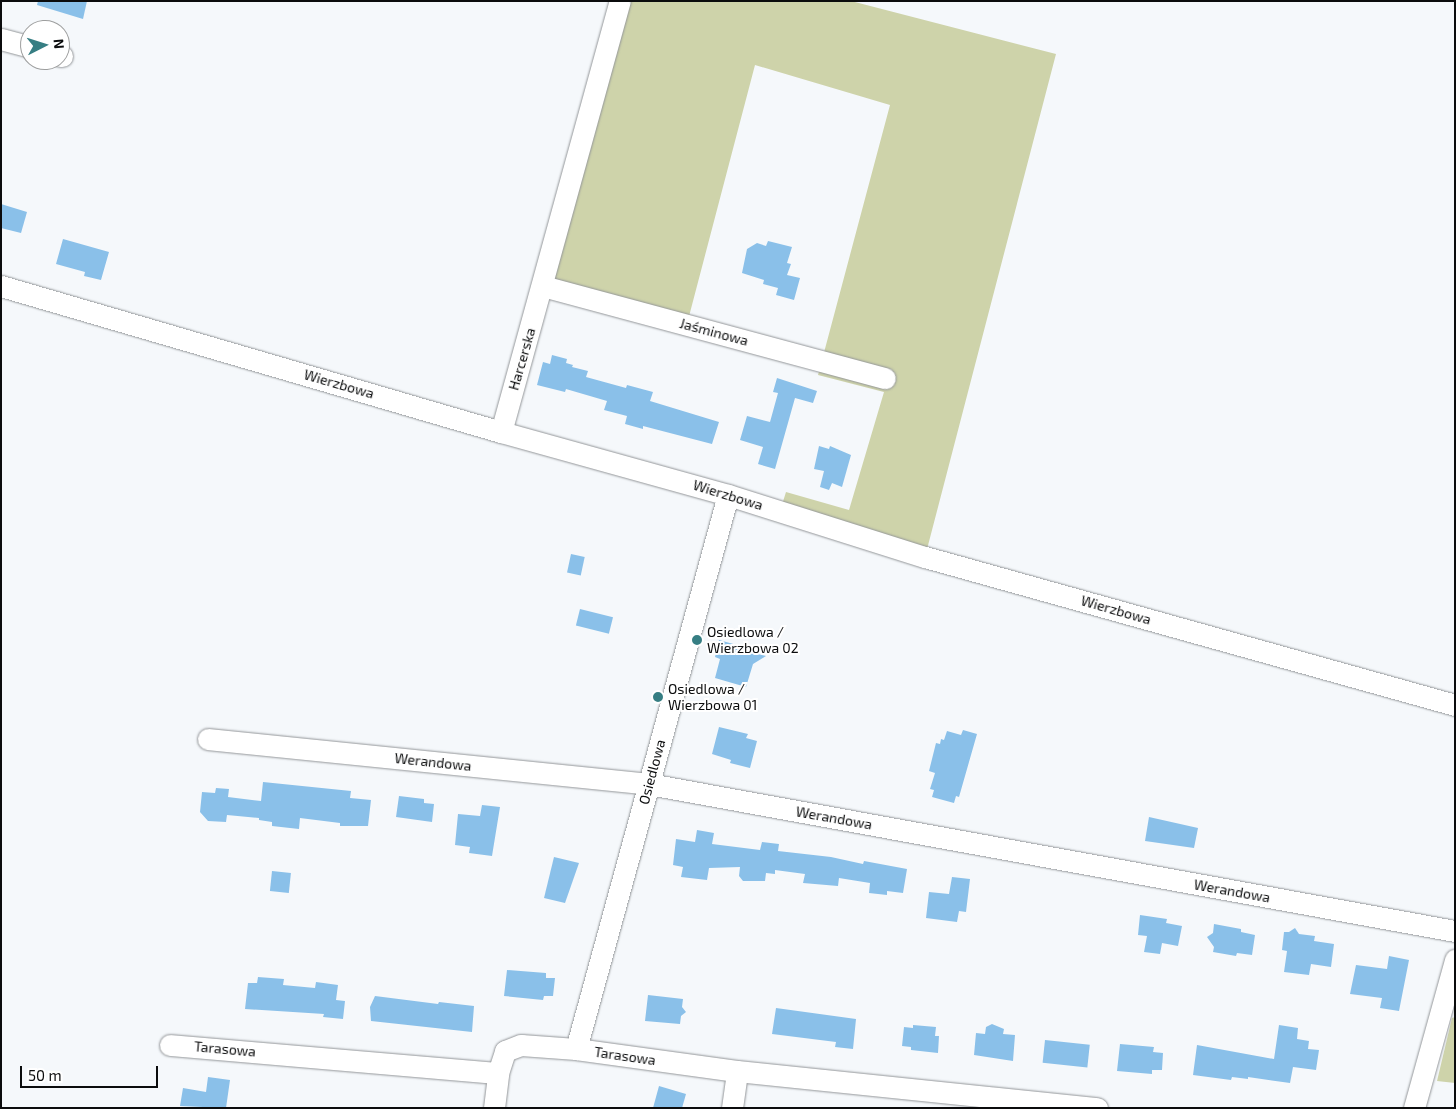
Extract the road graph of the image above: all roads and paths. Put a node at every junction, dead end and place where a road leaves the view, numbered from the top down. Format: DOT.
graph roads {
  1 [pos="620,1"];
  2 [pos="1,39"];
  3 [pos="20,44"];
  4 [pos="1,286"];
  5 [pos="543,286"];
  6 [pos="885,378"];
  7 [pos="501,432"];
  8 [pos="728,495"];
  9 [pos="1455,704"];
  10 [pos="208,739"];
  11 [pos="649,784"];
  12 [pos="1455,931"];
  13 [pos="1455,960"];
  14 [pos="1450,994"];
  15 [pos="170,1045"];
  16 [pos="576,1049"];
  17 [pos="737,1071"];
  18 [pos="498,1073"];
  19 [pos="494,1108"];
  20 [pos="732,1108"];
  21 [pos="1097,1108"];
  22 [pos="1414,1108"];
  1 -- 5 [label="street, Harcerska"];
  2 -- 3 [label="street"];
  4 -- 7 [label="street, Wierzbowa"];
  5 -- 6 [label="street, Jaśminowa"];
  5 -- 7 [label="street, Harcerska"];
  7 -- 8 [label="street, Wierzbowa"];
  8 -- 9 [label="street, Wierzbowa"];
  8 -- 11 [label="street, Osiedlowa"];
  10 -- 11 [label="street, Werandowa"];
  11 -- 12 [label="street, Werandowa"];
  11 -- 16 [label="street, Osiedlowa"];
  13 -- 14 [label="street"];
  14 -- 22 [label="street"];
  15 -- 18 [label="street, Tarasowa"];
  16 -- 17 [label="street, Tarasowa"];
  16 -- 18 [label="street, Tarasowa"];
  17 -- 20 [label="street"];
  17 -- 21 [label="street, Tarasowa"];
  18 -- 19 [label="street"];
}
